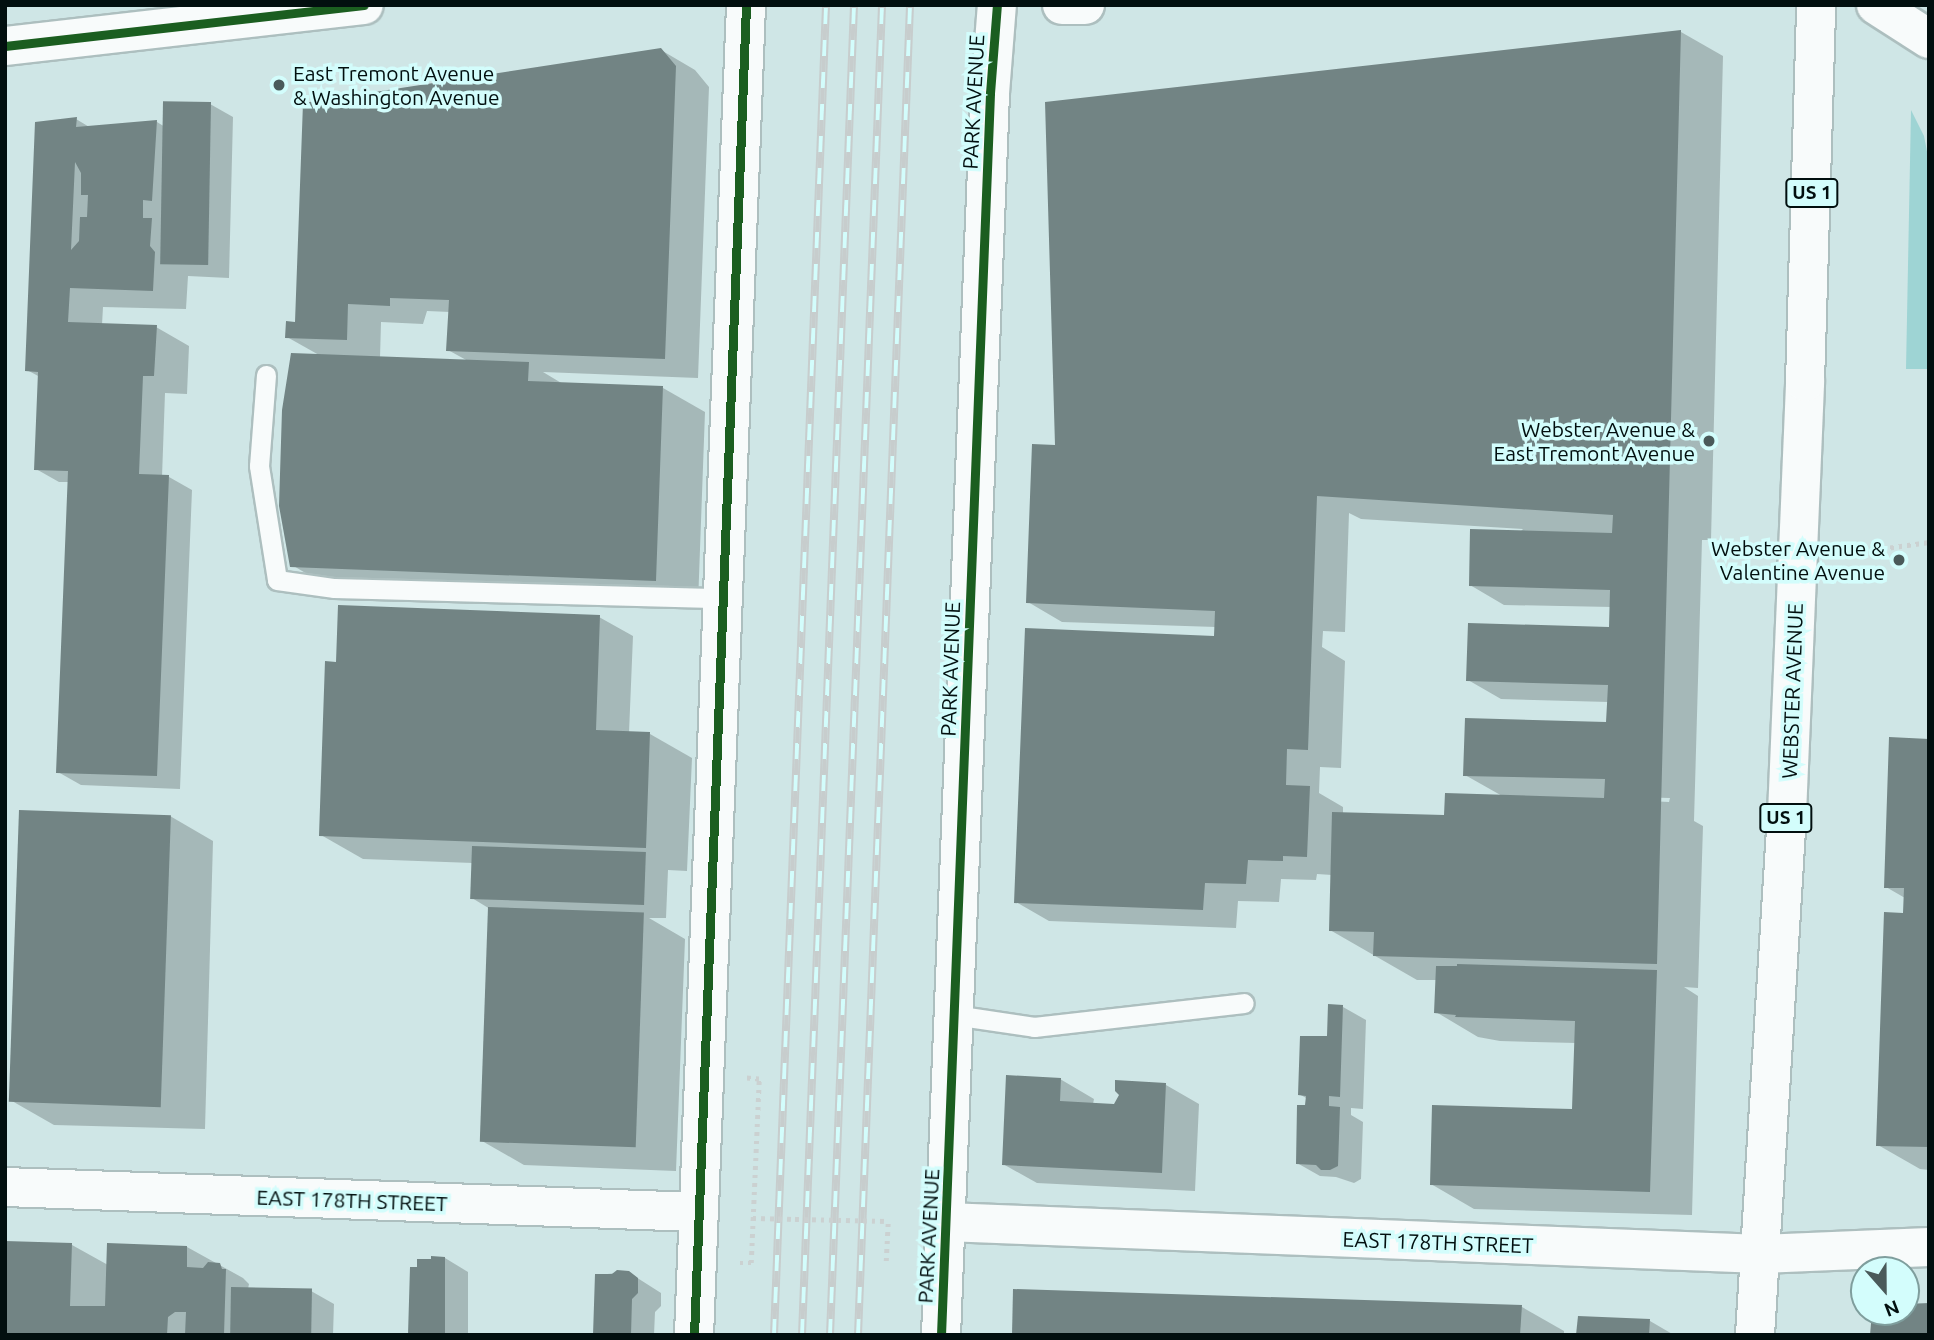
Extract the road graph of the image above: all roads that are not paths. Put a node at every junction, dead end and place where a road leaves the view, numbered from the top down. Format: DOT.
graph roads {
  1 [pos="364,5"];
  2 [pos="746,5"];
  3 [pos="997,5"];
  4 [pos="1062,5"];
  5 [pos="1085,5"];
  6 [pos="1815,5"];
  7 [pos="1876,5"];
  8 [pos="1929,39"];
  9 [pos="5,46"];
  10 [pos="266,375"];
  11 [pos="722,598"];
  12 [pos="1244,1003"];
  13 [pos="954,1015"];
  14 [pos="5,1187"];
  15 [pos="698,1212"];
  16 [pos="946,1222"];
  17 [pos="1929,1247"];
  18 [pos="1761,1254"];
  19 [pos="694,1335"];
  20 [pos="941,1335"];
  21 [pos="1755,1335"];
  1 -- 9 [label="street"];
  2 -- 11 [label="street"];
  3 -- 13 [label="street, PARK AVENUE"];
  4 -- 5 [label="street"];
  6 -- 18 [label="street, WEBSTER AVENUE / US 1"];
  7 -- 8 [label="street"];
  10 -- 11 [label="lane"];
  11 -- 15 [label="street"];
  12 -- 13 [label="lane"];
  13 -- 16 [label="street, PARK AVENUE"];
  14 -- 15 [label="street, EAST 178TH STREET"];
  15 -- 19 [label="street"];
  16 -- 18 [label="street, EAST 178TH STREET"];
  16 -- 20 [label="street, PARK AVENUE"];
  17 -- 18 [label="street, EAST 178TH STREET"];
  18 -- 21 [label="street, WEBSTER AVENUE / US 1"];
}
